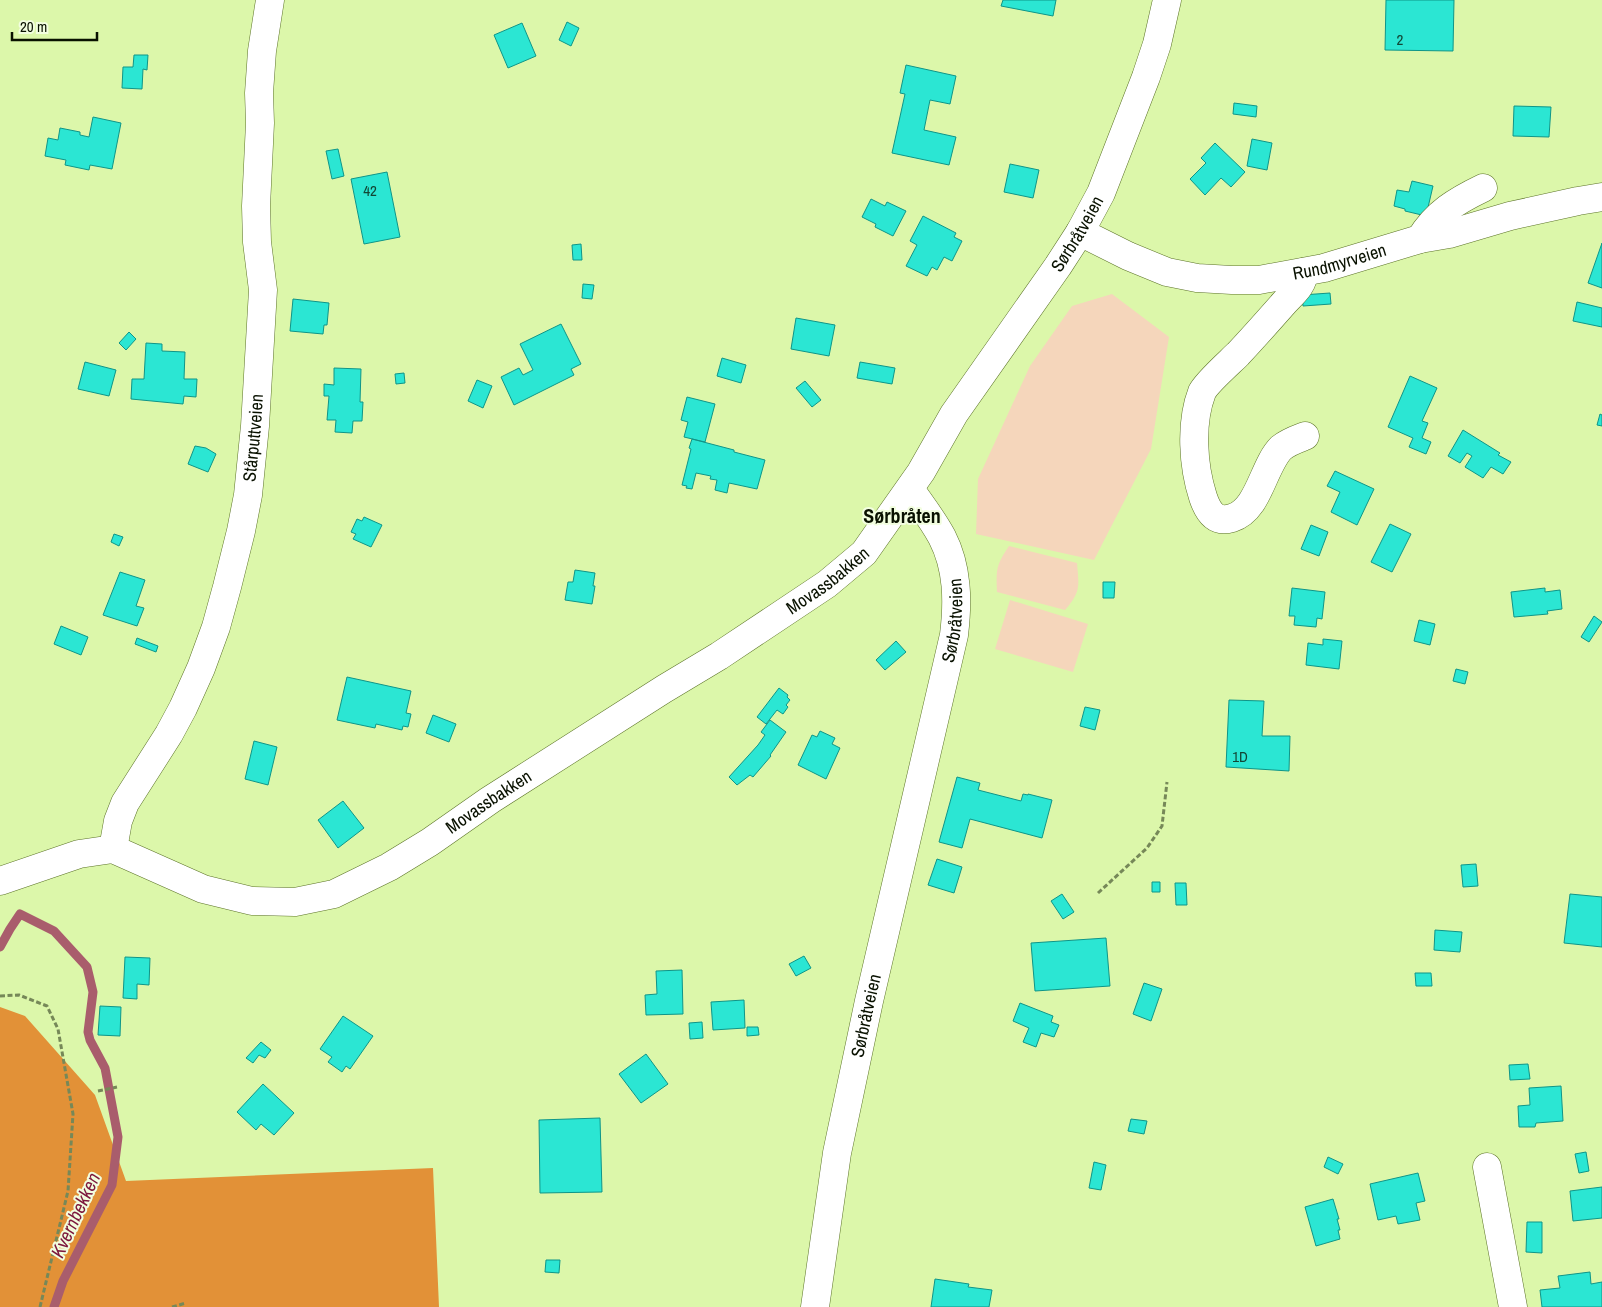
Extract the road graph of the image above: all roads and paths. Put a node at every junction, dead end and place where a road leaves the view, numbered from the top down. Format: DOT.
graph roads {
  1 [pos="270,0"];
  2 [pos="1167,0"];
  3 [pos="1483,188"];
  4 [pos="1602,197"];
  5 [pos="1080,232"];
  6 [pos="1420,239"];
  7 [pos="1304,272"];
  8 [pos="1305,436"];
  9 [pos="910,489"];
  10 [pos="1167,782"];
  11 [pos="113,849"];
  12 [pos="0,881"];
  13 [pos="1098,893"];
  14 [pos="0,996"];
  15 [pos="117,1087"];
  16 [pos="98,1091"];
  17 [pos="1487,1167"];
  18 [pos="186,1303"];
  19 [pos="40,1307"];
  20 [pos="172,1307"];
  21 [pos="815,1307"];
  22 [pos="1513,1307"];
  1 -- 11 [label="street, Stårputtveien"];
  2 -- 5 [label="street, Sørbråtveien"];
  3 -- 6 [label="street"];
  4 -- 6 [label="street, Rundmyrveien"];
  5 -- 7 [label="street, Rundmyrveien"];
  5 -- 9 [label="street, Sørbråtveien"];
  6 -- 7 [label="street, Rundmyrveien"];
  7 -- 8 [label="street"];
  9 -- 11 [label="street, Movassbakken"];
  9 -- 21 [label="street, Sørbråtveien"];
  10 -- 13 [label="path"];
  11 -- 12 [label="street"];
  14 -- 19 [label="path"];
  15 -- 16 [label="path"];
  17 -- 22 [label="street"];
  18 -- 20 [label="path"];
}
